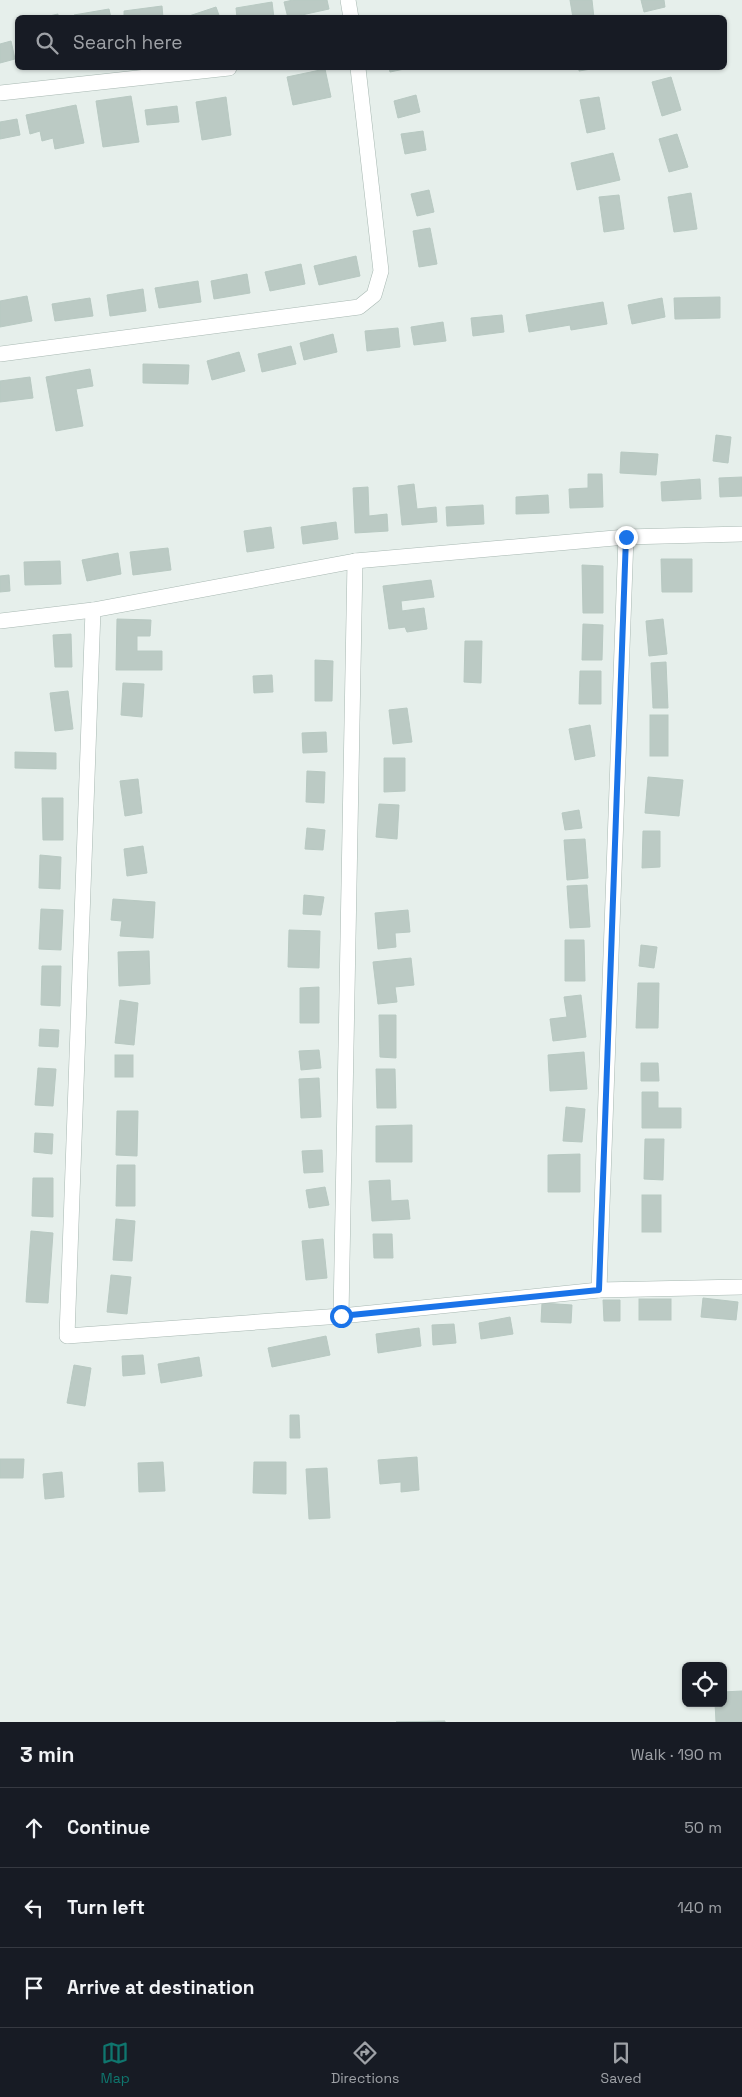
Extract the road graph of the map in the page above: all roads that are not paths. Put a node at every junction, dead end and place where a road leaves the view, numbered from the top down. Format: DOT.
graph roads {
  1 [pos="348,0"];
  2 [pos="350,15"];
  3 [pos="211,70"];
  4 [pos="358,70"];
  5 [pos="0,93"];
  6 [pos="0,354"];
  7 [pos="742,534"];
  8 [pos="626,537"];
  9 [pos="355,561"];
  10 [pos="93,610"];
  11 [pos="0,620"];
  12 [pos="742,1287"];
  13 [pos="599,1290"];
  14 [pos="341,1316"];
  1 -- 2 [label="street"];
  3 -- 5 [label="street"];
  4 -- 6 [label="street"];
  7 -- 8 [label="street"];
  8 -- 9 [label="street"];
  8 -- 13 [label="street"];
  9 -- 10 [label="street"];
  9 -- 14 [label="street"];
  10 -- 11 [label="street"];
  10 -- 14 [label="street"];
  12 -- 13 [label="street"];
  13 -- 14 [label="street"];
}
